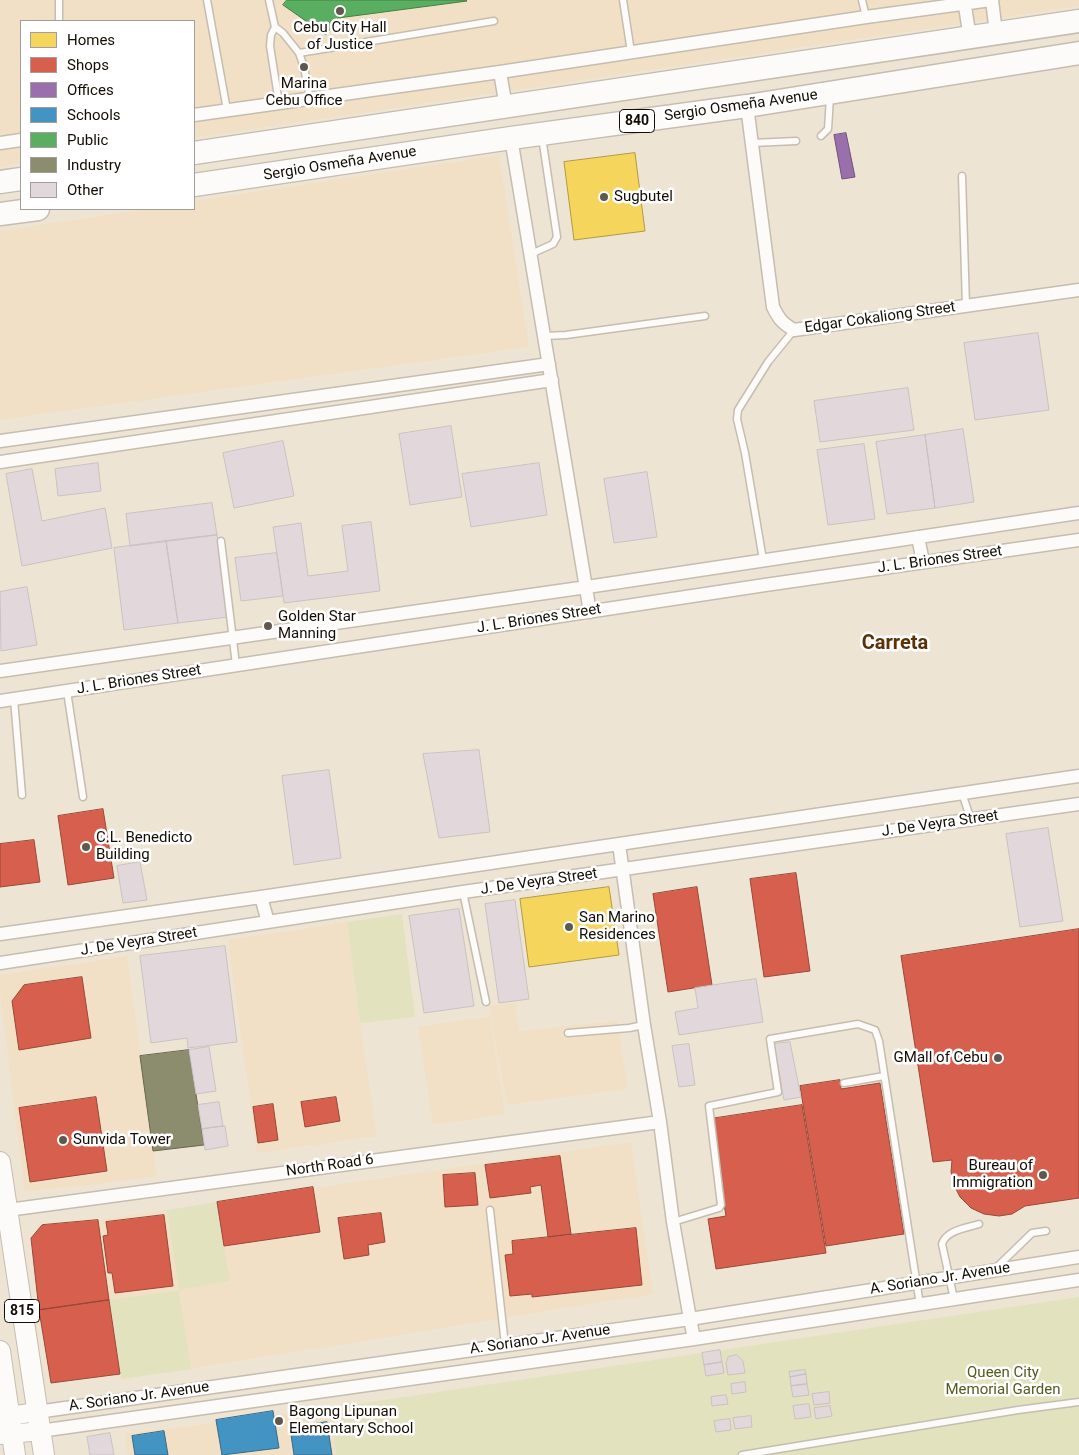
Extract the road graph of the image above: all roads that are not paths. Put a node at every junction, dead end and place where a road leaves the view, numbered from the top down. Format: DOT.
graph roads {
  1 [pos="59,0"];
  2 [pos="207,0"];
  3 [pos="269,0"];
  4 [pos="623,0"];
  5 [pos="862,0"];
  6 [pos="991,0"];
  7 [pos="965,2"];
  8 [pos="866,17"];
  9 [pos="59,20"];
  10 [pos="494,21"];
  11 [pos="1079,21"];
  12 [pos="274,27"];
  13 [pos="996,33"];
  14 [pos="970,38"];
  15 [pos="631,52"];
  16 [pos="299,53"];
  17 [pos="1079,53"];
  18 [pos="500,72"];
  19 [pos="830,93"];
  20 [pos="310,98"];
  21 [pos="279,103"];
  22 [pos="747,106"];
  23 [pos="506,107"];
  24 [pos="227,110"];
  25 [pos="195,115"];
  26 [pos="542,134"];
  27 [pos="821,136"];
  28 [pos="511,138"];
  29 [pos="20,140"];
  30 [pos="796,141"];
  31 [pos="0,143"];
  32 [pos="752,143"];
  33 [pos="195,153"];
  34 [pos="962,176"];
  35 [pos="20,179"];
  36 [pos="0,182"];
  37 [pos="195,185"];
  38 [pos="30,210"];
  39 [pos="0,214"];
  40 [pos="531,254"];
  41 [pos="1079,290"];
  42 [pos="966,306"];
  43 [pos="705,316"];
  44 [pos="794,330"];
  45 [pos="545,336"];
  46 [pos="549,364"];
  47 [pos="552,380"];
  48 [pos="255,404"];
  49 [pos="258,424"];
  50 [pos="0,441"];
  51 [pos="0,462"];
  52 [pos="1079,513"];
  53 [pos="918,537"];
  54 [pos="1079,540"];
  55 [pos="222,541"];
  56 [pos="763,560"];
  57 [pos="923,562"];
  58 [pos="587,587"];
  59 [pos="590,612"];
  60 [pos="234,638"];
  61 [pos="236,665"];
  62 [pos="0,671"];
  63 [pos="67,691"];
  64 [pos="14,699"];
  65 [pos="0,701"];
  66 [pos="1079,776"];
  67 [pos="962,793"];
  68 [pos="22,795"];
  69 [pos="83,797"];
  70 [pos="1079,804"];
  71 [pos="971,820"];
  72 [pos="619,844"];
  73 [pos="624,870"];
  74 [pos="463,892"];
  75 [pos="261,897"];
  76 [pos="268,922"];
  77 [pos="0,934"];
  78 [pos="0,963"];
  79 [pos="486,1002"];
  80 [pos="644,1025"];
  81 [pos="568,1033"];
  82 [pos="884,1076"];
  83 [pos="844,1083"];
  84 [pos="660,1122"];
  85 [pos="0,1162"];
  86 [pos="490,1210"];
  87 [pos="3,1211"];
  88 [pos="673,1222"];
  89 [pos="980,1224"];
  90 [pos="1046,1230"];
  91 [pos="1079,1257"];
  92 [pos="992,1271"];
  93 [pos="950,1278"];
  94 [pos="1079,1280"];
  95 [pos="917,1283"];
  96 [pos="954,1299"];
  97 [pos="920,1304"];
  98 [pos="690,1319"];
  99 [pos="694,1339"];
  100 [pos="505,1345"];
  101 [pos="0,1351"];
  102 [pos="1079,1402"];
  103 [pos="39,1421"];
  104 [pos="5,1425"];
  105 [pos="15,1455"];
  106 [pos="44,1455"];
  107 [pos="742,1455"];
  1 -- 9 [label="lane"];
  2 -- 24 [label="lane"];
  3 -- 12 [label="lane"];
  4 -- 15 [label="lane"];
  5 -- 8 [label="lane"];
  6 -- 7 [label="street"];
  6 -- 13 [label="street"];
  7 -- 8 [label="street"];
  7 -- 14 [label="street"];
  8 -- 15 [label="street"];
  10 -- 16 [label="lane"];
  11 -- 13 [label="highway, Sergio Osmeña Avenue / 840"];
  12 -- 16 [label="lane"];
  12 -- 21 [label="lane"];
  13 -- 14 [label="highway, Sergio Osmeña Avenue / 840"];
  14 -- 23 [label="highway, Sergio Osmeña Avenue / 840"];
  15 -- 18 [label="street"];
  16 -- 20 [label="lane"];
  17 -- 19 [label="highway, Sergio Osmeña Avenue / 840"];
  18 -- 20 [label="street"];
  18 -- 23 [label="street"];
  19 -- 22 [label="highway, Sergio Osmeña Avenue / 840"];
  19 -- 27 [label="lane"];
  20 -- 21 [label="street"];
  21 -- 24 [label="street"];
  22 -- 26 [label="highway, Sergio Osmeña Avenue / 840"];
  22 -- 32 [label="street, Edgar Cokaliong Street"];
  23 -- 33 [label="highway, Sergio Osmeña Avenue / 840"];
  24 -- 25 [label="street"];
  26 -- 28 [label="highway, Sergio Osmeña Avenue / 840"];
  26 -- 40 [label="lane"];
  28 -- 37 [label="highway, Sergio Osmeña Avenue / 840"];
  28 -- 40 [label="street"];
  29 -- 31 [label="street"];
  30 -- 32 [label="lane"];
  32 -- 44 [label="street, Edgar Cokaliong Street"];
  34 -- 42 [label="lane"];
  35 -- 36 [label="highway"];
  38 -- 39 [label="highway"];
  40 -- 45 [label="street"];
  41 -- 42 [label="street, Edgar Cokaliong Street"];
  42 -- 44 [label="street, Edgar Cokaliong Street"];
  43 -- 45 [label="lane"];
  44 -- 56 [label="lane"];
  45 -- 46 [label="street"];
  46 -- 47 [label="street"];
  46 -- 48 [label="street"];
  47 -- 49 [label="street"];
  47 -- 58 [label="street"];
  48 -- 49 [label="street"];
  48 -- 50 [label="street"];
  49 -- 51 [label="street"];
  52 -- 53 [label="street, J. L. Briones Street"];
  53 -- 56 [label="street, J. L. Briones Street"];
  53 -- 57 [label="street"];
  54 -- 57 [label="street, J. L. Briones Street"];
  55 -- 60 [label="lane"];
  56 -- 58 [label="street, J. L. Briones Street"];
  57 -- 59 [label="street, J. L. Briones Street"];
  58 -- 59 [label="street"];
  58 -- 60 [label="street, J. L. Briones Street"];
  59 -- 61 [label="street, J. L. Briones Street"];
  60 -- 61 [label="lane"];
  60 -- 62 [label="street, J. L. Briones Street"];
  61 -- 63 [label="street, J. L. Briones Street"];
  63 -- 64 [label="street, J. L. Briones Street"];
  63 -- 69 [label="lane"];
  64 -- 65 [label="street, J. L. Briones Street"];
  64 -- 68 [label="lane"];
  66 -- 67 [label="street, J. De Veyra Street"];
  67 -- 71 [label="lane"];
  67 -- 72 [label="street, J. De Veyra Street"];
  70 -- 71 [label="street, J. De Veyra Street"];
  71 -- 73 [label="street, J. De Veyra Street"];
  72 -- 73 [label="street"];
  72 -- 75 [label="street, J. De Veyra Street"];
  73 -- 74 [label="street, J. De Veyra Street"];
  73 -- 80 [label="street"];
  74 -- 76 [label="street, J. De Veyra Street"];
  74 -- 79 [label="lane"];
  75 -- 76 [label="street"];
  75 -- 77 [label="street, J. De Veyra Street"];
  76 -- 78 [label="street, J. De Veyra Street"];
  80 -- 81 [label="lane"];
  80 -- 84 [label="street"];
  82 -- 83 [label="lane"];
  82 -- 88 [label="lane"];
  82 -- 95 [label="lane"];
  84 -- 87 [label="street, North Road 6"];
  84 -- 88 [label="street"];
  85 -- 87 [label="main road, 815"];
  86 -- 100 [label="lane"];
  87 -- 103 [label="main road, 815"];
  88 -- 98 [label="street"];
  89 -- 93 [label="lane"];
  90 -- 92 [label="lane"];
  91 -- 92 [label="street, A. Soriano Jr. Avenue"];
  92 -- 93 [label="street, A. Soriano Jr. Avenue"];
  93 -- 95 [label="street, A. Soriano Jr. Avenue"];
  93 -- 96 [label="lane"];
  94 -- 96 [label="street, A. Soriano Jr. Avenue"];
  95 -- 97 [label="lane"];
  95 -- 98 [label="street, A. Soriano Jr. Avenue"];
  96 -- 97 [label="street, A. Soriano Jr. Avenue"];
  97 -- 99 [label="street, A. Soriano Jr. Avenue"];
  98 -- 99 [label="street"];
  98 -- 100 [label="street, A. Soriano Jr. Avenue"];
  99 -- 103 [label="street, A. Soriano Jr. Avenue"];
  100 -- 103 [label="street, A. Soriano Jr. Avenue"];
  101 -- 104 [label="main road"];
  102 -- 107 [label="lane"];
  103 -- 104 [label="main road, A. Soriano Jr. Avenue"];
  103 -- 106 [label="main road, 815"];
  104 -- 105 [label="main road"];
}
